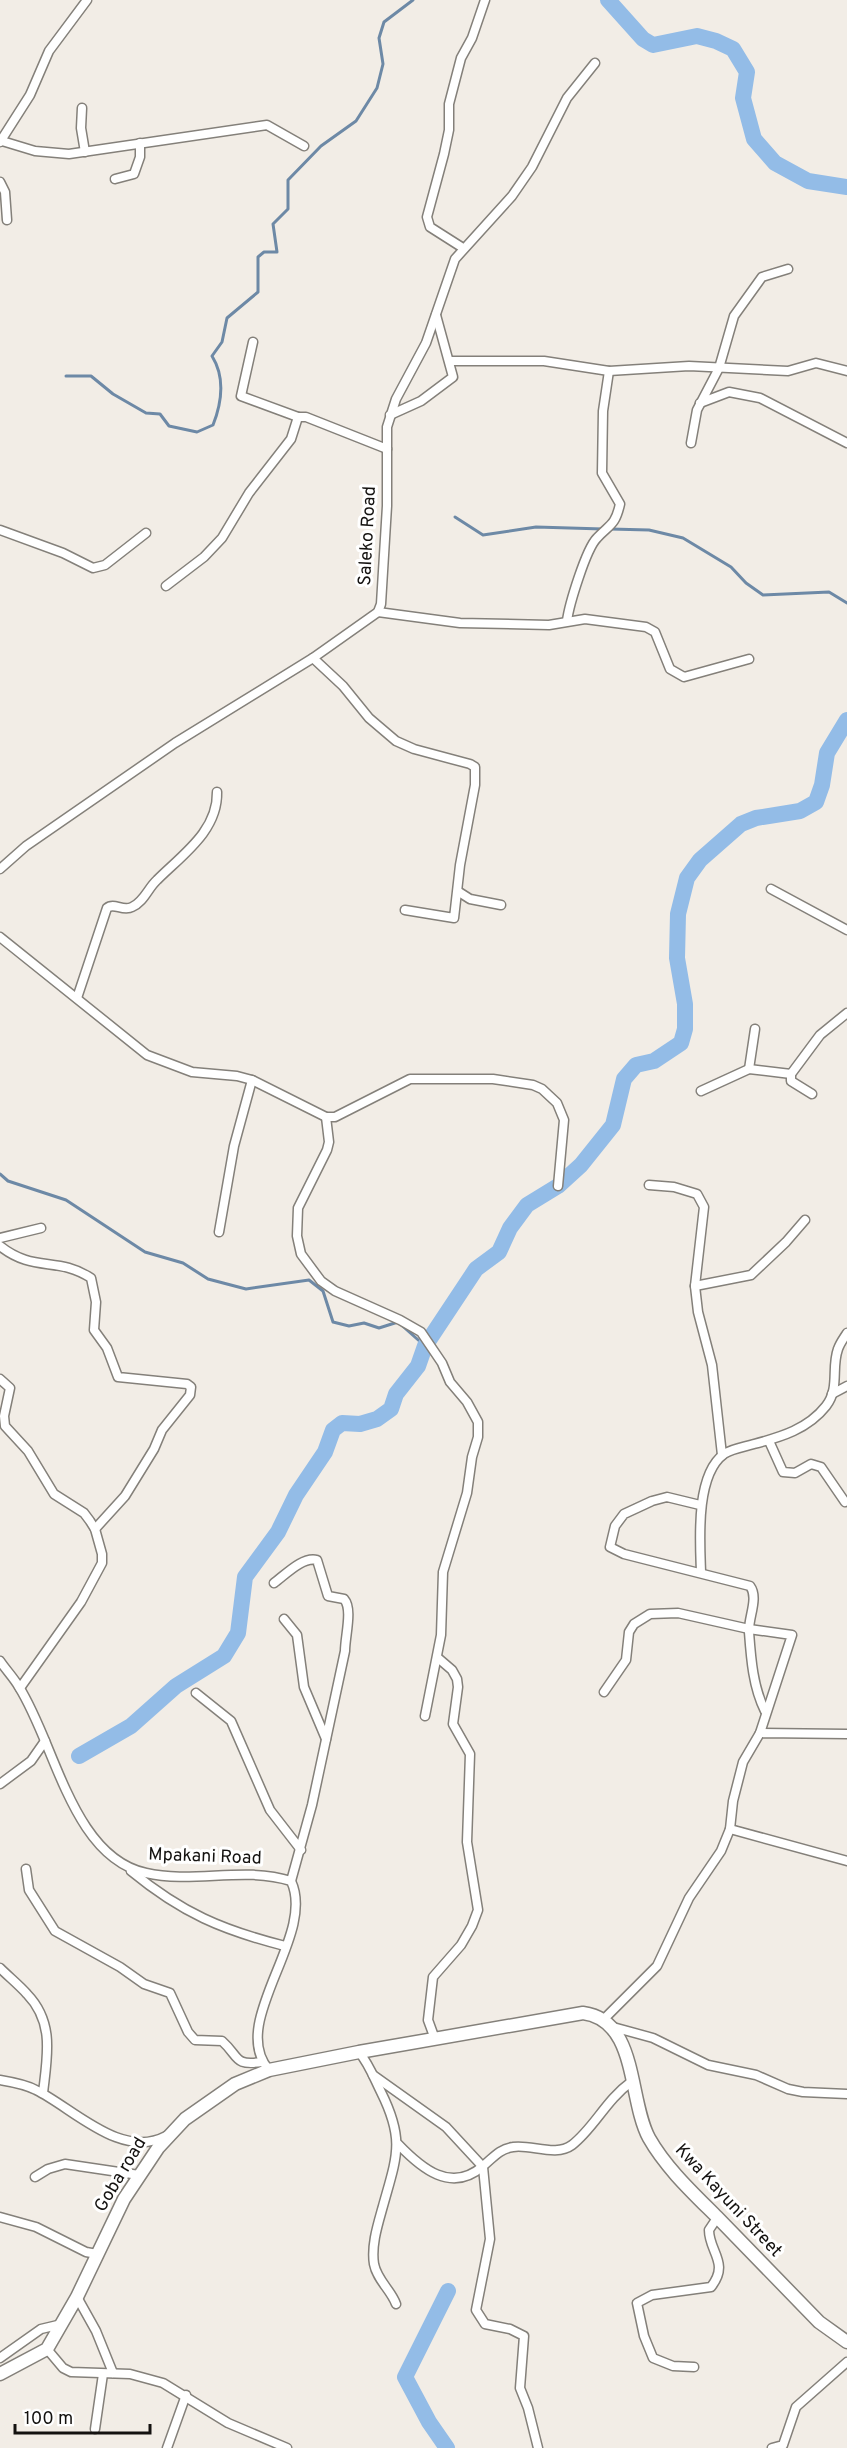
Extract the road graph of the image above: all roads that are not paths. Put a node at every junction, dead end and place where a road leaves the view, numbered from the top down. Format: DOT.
graph roads {
  1 [pos="87,0"];
  2 [pos="485,0"];
  3 [pos="595,63"];
  4 [pos="82,108"];
  5 [pos="1,142"];
  6 [pos="140,142"];
  7 [pos="304,146"];
  8 [pos="86,152"];
  9 [pos="115,179"];
  10 [pos="0,182"];
  11 [pos="7,220"];
  12 [pos="464,248"];
  13 [pos="788,269"];
  14 [pos="436,315"];
  15 [pos="253,342"];
  16 [pos="450,361"];
  17 [pos="718,368"];
  18 [pos="609,370"];
  19 [pos="847,372"];
  20 [pos="700,403"];
  21 [pos="390,415"];
  22 [pos="298,417"];
  23 [pos="847,443"];
  24 [pos="691,444"];
  25 [pos="387,449"];
  26 [pos="0,530"];
  27 [pos="146,533"];
  28 [pos="166,586"];
  29 [pos="378,612"];
  30 [pos="567,621"];
  31 [pos="314,658"];
  32 [pos="749,659"];
  33 [pos="217,792"];
  34 [pos="0,869"];
  35 [pos="771,889"];
  36 [pos="459,892"];
  37 [pos="501,905"];
  38 [pos="405,910"];
  39 [pos="847,930"];
  40 [pos="0,937"];
  41 [pos="77,998"];
  42 [pos="847,1013"];
  43 [pos="755,1029"];
  44 [pos="749,1069"];
  45 [pos="791,1074"];
  46 [pos="252,1080"];
  47 [pos="701,1091"];
  48 [pos="812,1094"];
  49 [pos="326,1117"];
  50 [pos="649,1185"];
  51 [pos="558,1186"];
  52 [pos="805,1220"];
  53 [pos="41,1228"];
  54 [pos="219,1232"];
  55 [pos="0,1238"];
  56 [pos="0,1246"];
  57 [pos="695,1286"];
  58 [pos="847,1333"];
  59 [pos="0,1379"];
  60 [pos="847,1386"];
  61 [pos="832,1394"];
  62 [pos="769,1441"];
  63 [pos="722,1455"];
  64 [pos="845,1502"];
  65 [pos="700,1505"];
  66 [pos="95,1529"];
  67 [pos="701,1572"];
  68 [pos="274,1582"];
  69 [pos="284,1619"];
  70 [pos="749,1629"];
  71 [pos="438,1658"];
  72 [pos="0,1661"];
  73 [pos="20,1688"];
  74 [pos="604,1692"];
  75 [pos="196,1693"];
  76 [pos="765,1711"];
  77 [pos="425,1716"];
  78 [pos="760,1733"];
  79 [pos="847,1734"];
  80 [pos="326,1740"];
  81 [pos="45,1741"];
  82 [pos="0,1784"];
  83 [pos="730,1828"];
  84 [pos="301,1850"];
  85 [pos="847,1861"];
  86 [pos="26,1869"];
  87 [pos="129,1869"];
  88 [pos="291,1881"];
  89 [pos="285,1946"];
  90 [pos="0,1968"];
  91 [pos="609,2023"];
  92 [pos="435,2039"];
  93 [pos="359,2052"];
  94 [pos="265,2066"];
  95 [pos="373,2075"];
  96 [pos="0,2080"];
  97 [pos="632,2082"];
  98 [pos="43,2093"];
  99 [pos="847,2094"];
  100 [pos="170,2134"];
  101 [pos="398,2144"];
  102 [pos="483,2167"];
  103 [pos="139,2175"];
  104 [pos="34,2177"];
  105 [pos="0,2217"];
  106 [pos="717,2218"];
  107 [pos="98,2254"];
  108 [pos="78,2297"];
  109 [pos="396,2304"];
  110 [pos="62,2324"];
  111 [pos="847,2342"];
  112 [pos="47,2349"];
  113 [pos="0,2358"];
  114 [pos="847,2362"];
  115 [pos="694,2367"];
  116 [pos="113,2373"];
  117 [pos="0,2374"];
  118 [pos="103,2374"];
  119 [pos="186,2395"];
  120 [pos="95,2429"];
  121 [pos="783,2446"];
  122 [pos="167,2448"];
  123 [pos="287,2448"];
  124 [pos="538,2448"];
  125 [pos="772,2448"];
  1 -- 5 [label="street"];
  2 -- 12 [label="street"];
  3 -- 12 [label="street, Saleko Road"];
  4 -- 8 [label="street"];
  5 -- 8 [label="street"];
  6 -- 7 [label="street"];
  6 -- 8 [label="street"];
  6 -- 9 [label="street"];
  10 -- 11 [label="street"];
  12 -- 14 [label="street, Saleko Road"];
  13 -- 17 [label="street"];
  14 -- 16 [label="street"];
  14 -- 21 [label="street, Saleko Road"];
  15 -- 22 [label="street"];
  16 -- 18 [label="street"];
  16 -- 21 [label="street"];
  17 -- 18 [label="street"];
  17 -- 19 [label="street"];
  17 -- 20 [label="street"];
  18 -- 30 [label="street"];
  20 -- 23 [label="street"];
  20 -- 24 [label="street"];
  21 -- 25 [label="street, Saleko Road"];
  22 -- 25 [label="street"];
  22 -- 28 [label="street"];
  25 -- 29 [label="street, Saleko Road"];
  26 -- 27 [label="street"];
  29 -- 30 [label="street"];
  29 -- 31 [label="street, Saleko Road"];
  30 -- 32 [label="street"];
  31 -- 34 [label="street, Saleko Road"];
  31 -- 36 [label="street"];
  33 -- 41 [label="street"];
  35 -- 39 [label="street"];
  36 -- 37 [label="street"];
  36 -- 38 [label="street"];
  40 -- 41 [label="street"];
  41 -- 46 [label="street"];
  42 -- 45 [label="street"];
  43 -- 44 [label="street"];
  44 -- 45 [label="street"];
  44 -- 47 [label="street"];
  45 -- 48 [label="street"];
  46 -- 49 [label="street"];
  46 -- 54 [label="street"];
  49 -- 51 [label="street"];
  49 -- 71 [label="street"];
  50 -- 57 [label="street"];
  52 -- 57 [label="street"];
  53 -- 55 [label="street"];
  56 -- 66 [label="street"];
  57 -- 63 [label="street"];
  58 -- 61 [label="street"];
  59 -- 66 [label="street"];
  60 -- 61 [label="street"];
  61 -- 62 [label="street"];
  62 -- 63 [label="street"];
  62 -- 64 [label="street"];
  63 -- 65 [label="street"];
  65 -- 67 [label="street"];
  65 -- 67 [label="street"];
  66 -- 73 [label="street"];
  67 -- 70 [label="street"];
  68 -- 80 [label="street"];
  69 -- 80 [label="street"];
  70 -- 74 [label="street"];
  70 -- 76 [label="street"];
  70 -- 76 [label="street"];
  71 -- 77 [label="street"];
  71 -- 92 [label="street"];
  72 -- 73 [label="street, Mpakani Road"];
  73 -- 81 [label="street, Mpakani Road"];
  75 -- 84 [label="street"];
  76 -- 78 [label="street"];
  78 -- 79 [label="street"];
  78 -- 83 [label="street"];
  80 -- 84 [label="street"];
  81 -- 82 [label="street"];
  81 -- 87 [label="street, Mpakani Road"];
  83 -- 85 [label="street"];
  83 -- 91 [label="street"];
  84 -- 88 [label="street"];
  86 -- 94 [label="street"];
  87 -- 88 [label="street, Mpakani Road"];
  87 -- 89 [label="street"];
  88 -- 89 [label="street"];
  89 -- 94 [label="street"];
  90 -- 98 [label="street"];
  91 -- 92 [label="street"];
  91 -- 97 [label="street, Kwa Kayuni Street"];
  91 -- 99 [label="street"];
  92 -- 93 [label="street, Goba road"];
  93 -- 94 [label="street, Goba road"];
  93 -- 95 [label="street"];
  94 -- 100 [label="street, Goba road"];
  95 -- 101 [label="street"];
  95 -- 102 [label="street"];
  96 -- 98 [label="street"];
  97 -- 102 [label="street"];
  97 -- 106 [label="street, Kwa Kayuni Street"];
  98 -- 100 [label="street"];
  100 -- 103 [label="street, Goba road"];
  101 -- 102 [label="street"];
  101 -- 109 [label="street"];
  102 -- 124 [label="street"];
  103 -- 104 [label="street"];
  103 -- 107 [label="street, Goba road"];
  105 -- 107 [label="street"];
  106 -- 111 [label="street, Kwa Kayuni Street"];
  106 -- 115 [label="street"];
  107 -- 108 [label="street, Goba road"];
  108 -- 110 [label="street, Goba road"];
  108 -- 116 [label="street"];
  110 -- 112 [label="street, Goba road"];
  110 -- 113 [label="street"];
  112 -- 117 [label="street"];
  112 -- 118 [label="street"];
  114 -- 121 [label="street"];
  116 -- 118 [label="street"];
  116 -- 119 [label="street"];
  118 -- 120 [label="street"];
  119 -- 122 [label="street"];
  119 -- 123 [label="street"];
  121 -- 125 [label="street"];
}
